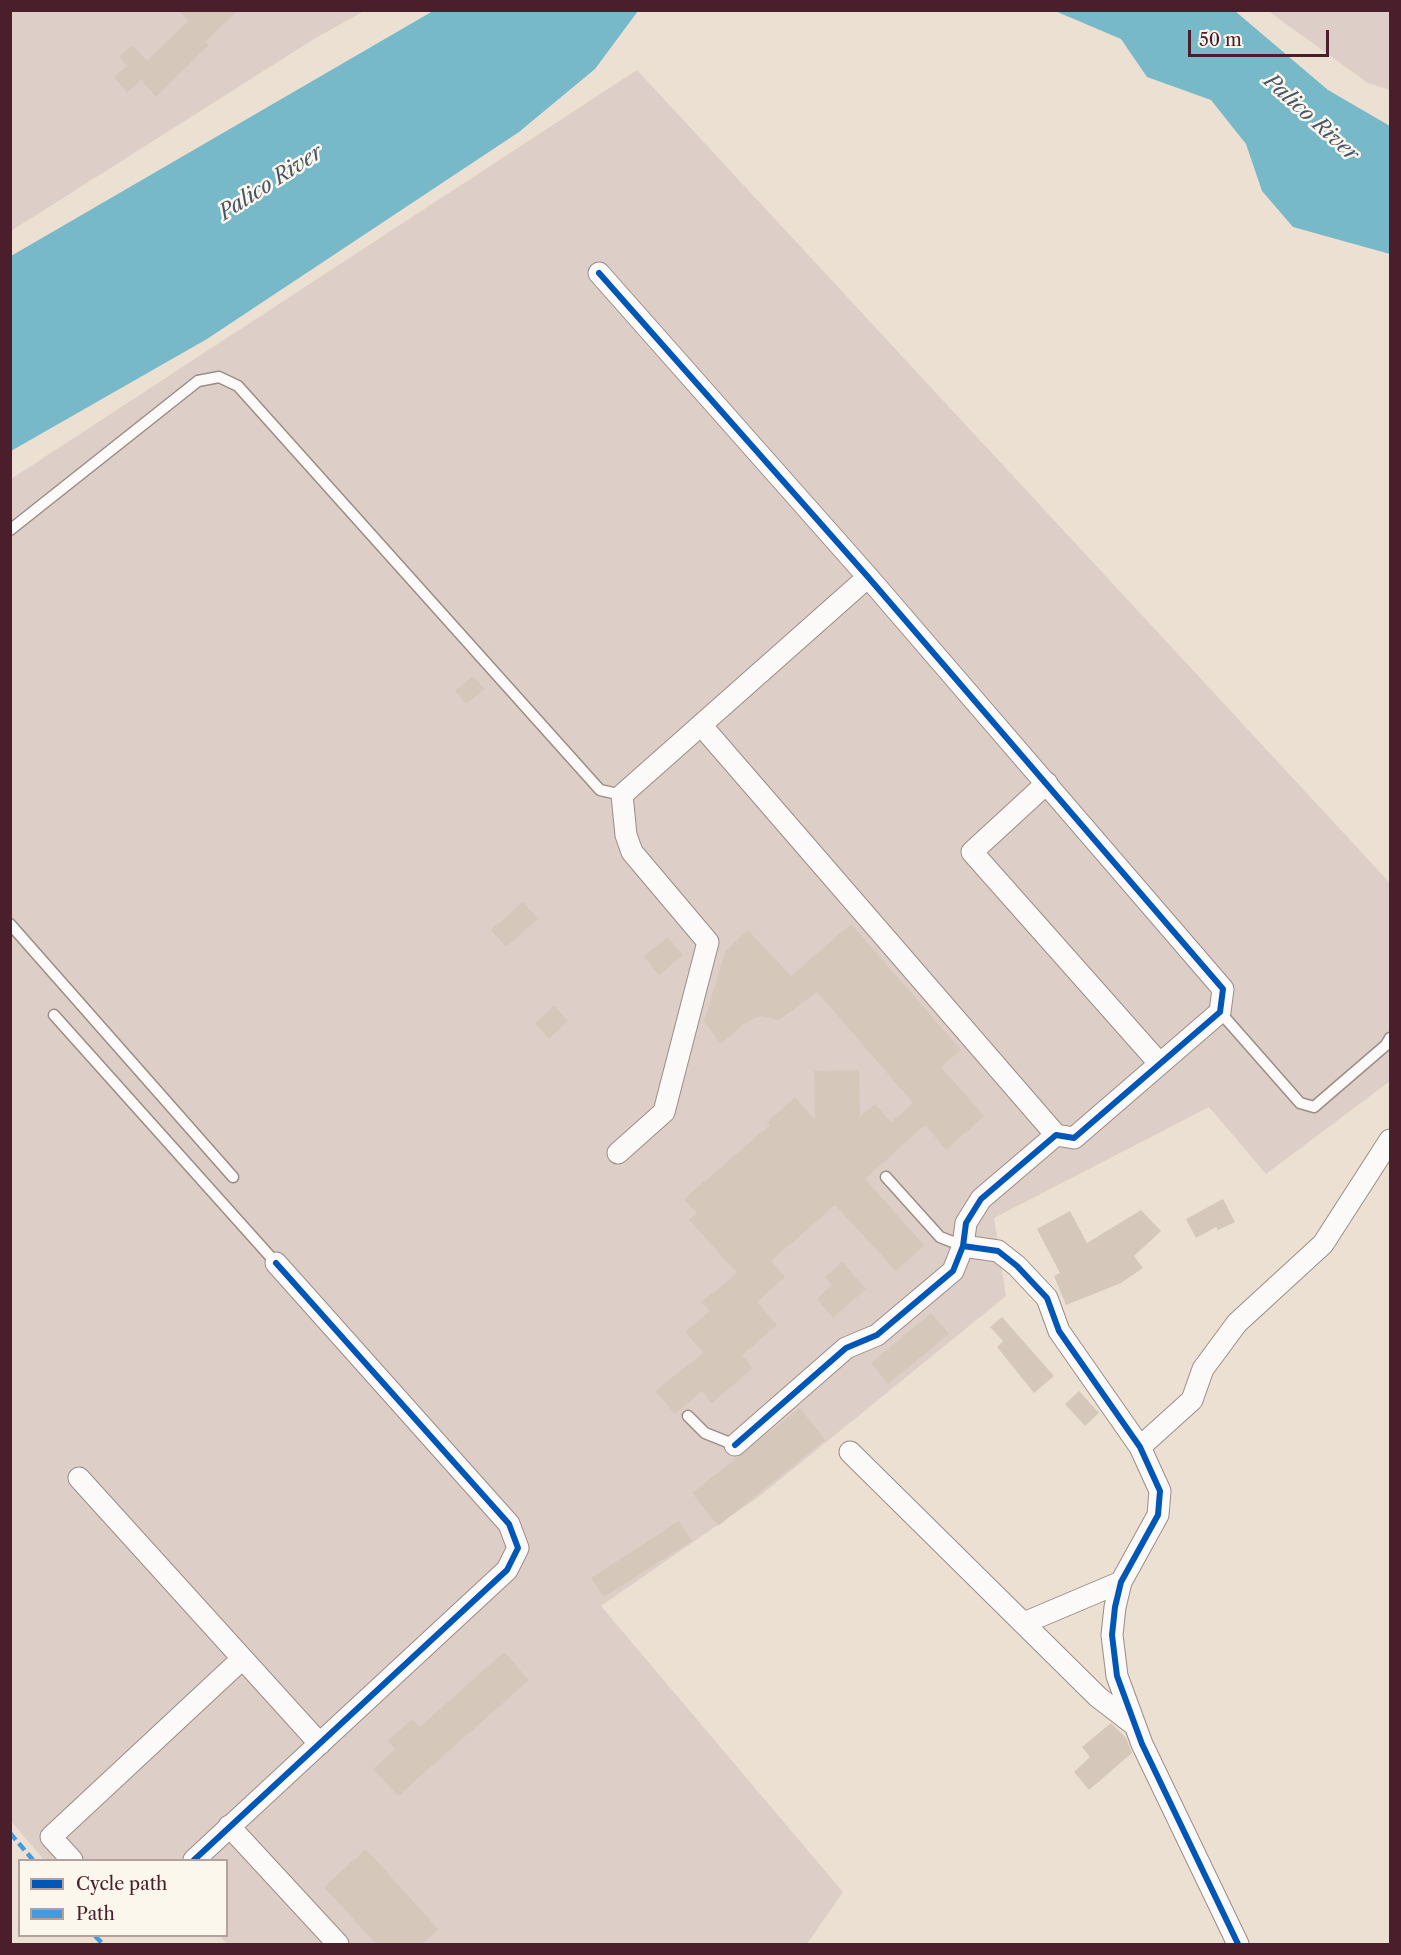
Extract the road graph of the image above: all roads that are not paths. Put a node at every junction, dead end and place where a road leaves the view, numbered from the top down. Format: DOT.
graph roads {
  1 [pos="599,273"];
  2 [pos="10,530"];
  3 [pos="868,577"];
  4 [pos="701,725"];
  5 [pos="1047,783"];
  6 [pos="622,795"];
  7 [pos="10,924"];
  8 [pos="1220,1012"];
  9 [pos="54,1015"];
  10 [pos="1390,1038"];
  11 [pos="1160,1064"];
  12 [pos="1056,1135"];
  13 [pos="1390,1140"];
  14 [pos="618,1153"];
  15 [pos="232,1177"];
  16 [pos="886,1178"];
  17 [pos="963,1246"];
  18 [pos="276,1263"];
  19 [pos="688,1416"];
  20 [pos="735,1444"];
  21 [pos="1140,1447"];
  22 [pos="850,1452"];
  23 [pos="79,1478"];
  24 [pos="1121,1582"];
  25 [pos="1023,1623"];
  26 [pos="242,1659"];
  27 [pos="1133,1724"];
  28 [pos="320,1744"];
  29 [pos="229,1826"];
  30 [pos="71,1859"];
  31 [pos="195,1859"];
  32 [pos="338,1944"];
  33 [pos="1238,1944"];
  1 -- 3 [label="street"];
  2 -- 6 [label="lane"];
  3 -- 4 [label="street"];
  3 -- 5 [label="street"];
  4 -- 6 [label="street"];
  4 -- 12 [label="street"];
  5 -- 8 [label="street"];
  5 -- 11 [label="street"];
  6 -- 14 [label="street"];
  7 -- 15 [label="lane"];
  8 -- 10 [label="lane"];
  8 -- 11 [label="street"];
  9 -- 18 [label="lane"];
  11 -- 12 [label="street"];
  12 -- 17 [label="street"];
  13 -- 21 [label="street"];
  16 -- 17 [label="lane"];
  17 -- 20 [label="street"];
  17 -- 21 [label="street"];
  18 -- 28 [label="street"];
  19 -- 20 [label="lane"];
  21 -- 24 [label="street"];
  22 -- 25 [label="street"];
  23 -- 26 [label="street"];
  24 -- 25 [label="street"];
  24 -- 27 [label="street"];
  25 -- 27 [label="street"];
  26 -- 28 [label="street"];
  26 -- 30 [label="street"];
  27 -- 33 [label="street"];
  28 -- 29 [label="street"];
  29 -- 31 [label="street"];
  29 -- 32 [label="street"];
}
